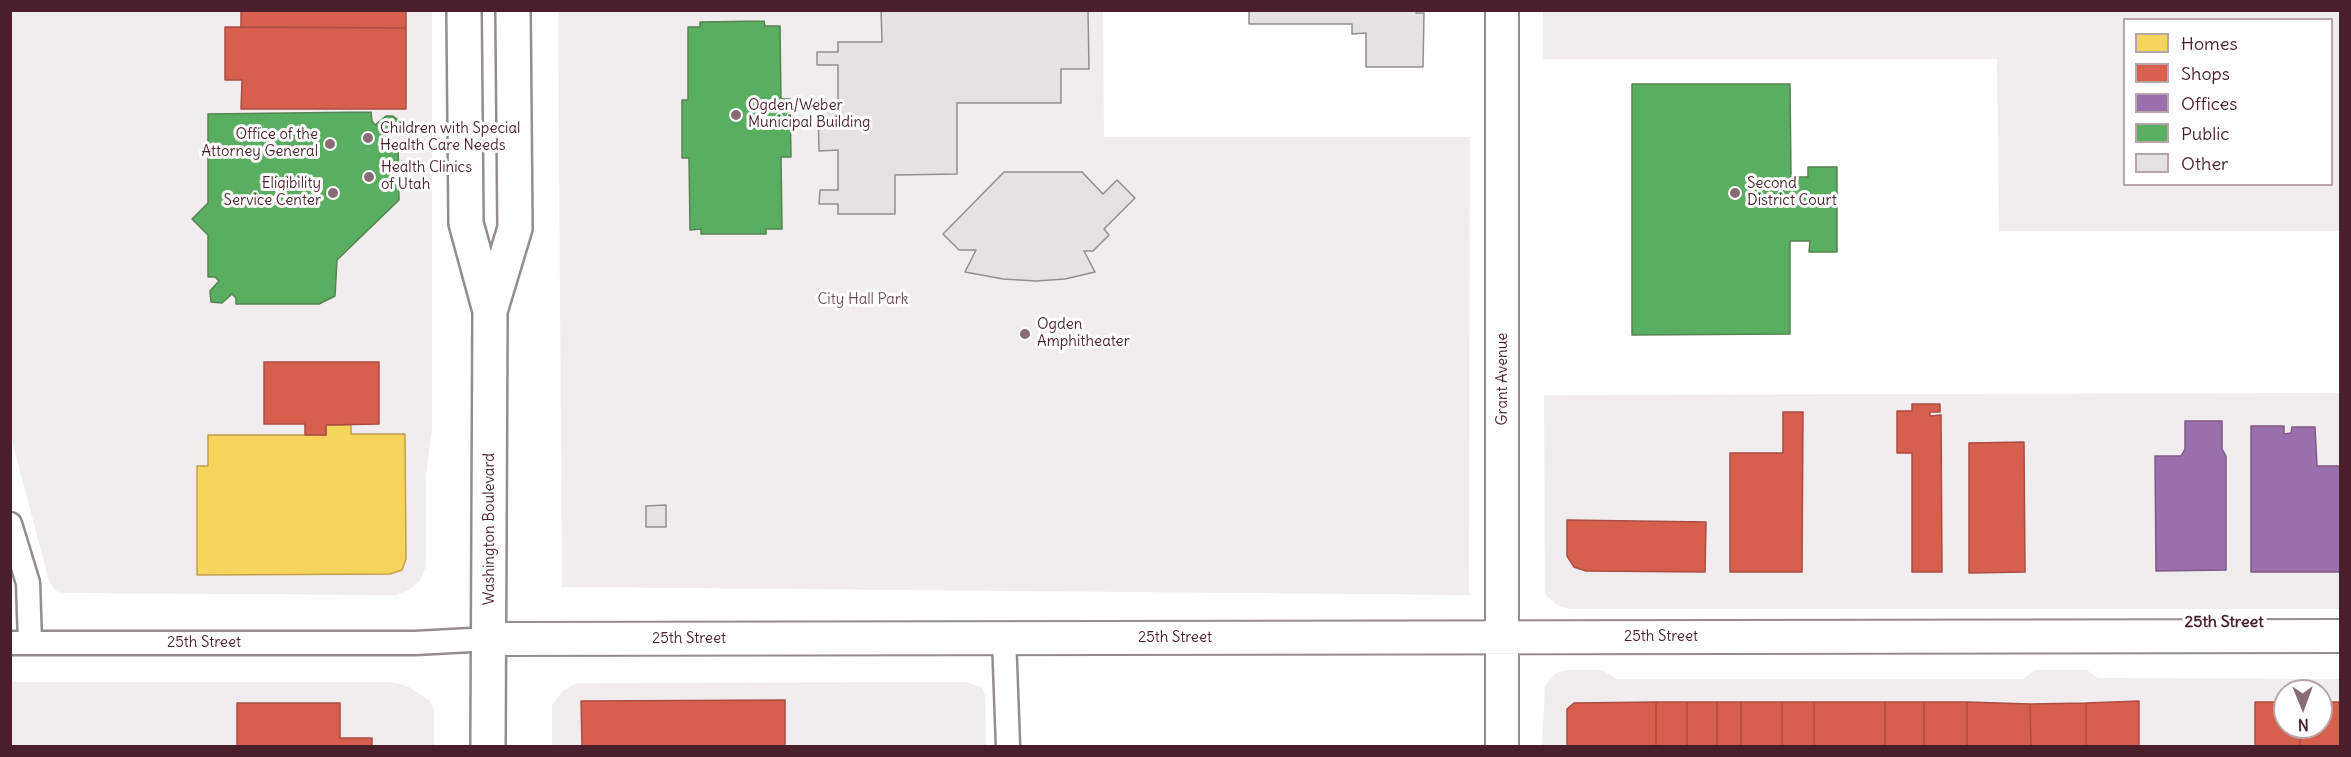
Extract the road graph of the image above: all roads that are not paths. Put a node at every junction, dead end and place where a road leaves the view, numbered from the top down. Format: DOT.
graph roads {
  1 [pos="464,10"];
  2 [pos="513,10"];
  3 [pos="1502,10"];
  4 [pos="490,311"];
  5 [pos="10,524"];
  6 [pos="2340,636"];
  7 [pos="1503,637"];
  8 [pos="1004,638"];
  9 [pos="490,639"];
  10 [pos="20,643"];
  11 [pos="488,747"];
  12 [pos="1008,747"];
  13 [pos="1502,747"];
  1 -- 4 [label="main road, Washington Boulevard"];
  2 -- 4 [label="main road, Washington Boulevard"];
  3 -- 7 [label="street, Grant Avenue"];
  4 -- 9 [label="main road, Washington Boulevard"];
  5 -- 10 [label="street"];
  6 -- 7 [label="street, 25th Street"];
  7 -- 8 [label="street, 25th Street"];
  7 -- 13 [label="street, Grant Avenue"];
  8 -- 9 [label="street, 25th Street"];
  8 -- 12 [label="street"];
  9 -- 10 [label="street, 25th Street"];
  9 -- 11 [label="main road, Washington Boulevard"];
}
